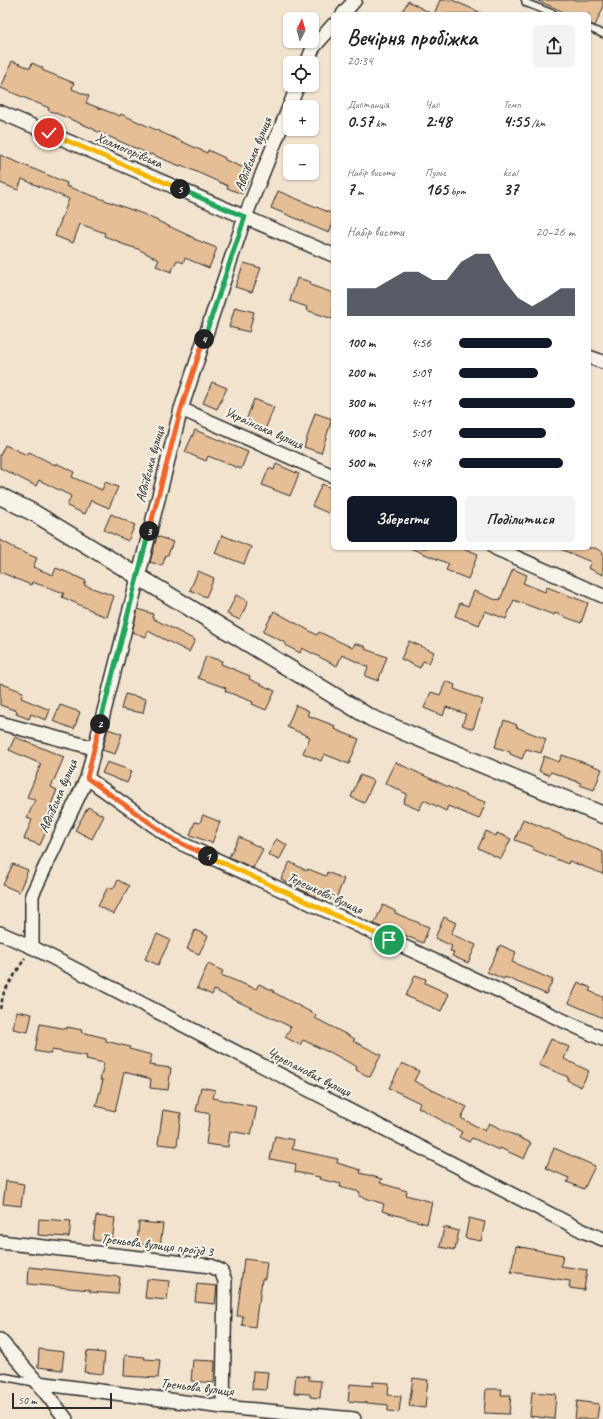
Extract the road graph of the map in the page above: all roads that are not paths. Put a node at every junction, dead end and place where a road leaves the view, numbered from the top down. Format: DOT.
graph roads {
  1 [pos="355,0"];
  2 [pos="525,0"];
  3 [pos="345,12"];
  4 [pos="549,12"];
  5 [pos="331,27"];
  6 [pos="591,29"];
  7 [pos="603,34"];
  8 [pos="310,56"];
  9 [pos="295,92"];
  10 [pos="0,112"];
  11 [pos="245,217"];
  12 [pos="331,254"];
  13 [pos="591,358"];
  14 [pos="603,362"];
  15 [pos="181,409"];
  16 [pos="331,475"];
  17 [pos="0,496"];
  18 [pos="500,550"];
  19 [pos="137,576"];
  20 [pos="603,596"];
  21 [pos="0,723"];
  22 [pos="94,748"];
  23 [pos="87,778"];
  24 [pos="603,815"];
  25 [pos="0,933"];
  26 [pos="32,947"];
  27 [pos="603,1039"];
  28 [pos="603,1239"];
  29 [pos="0,1242"];
  30 [pos="0,1340"];
  31 [pos="0,1376"];
  32 [pos="38,1383"];
  33 [pos="223,1407"];
  34 [pos="332,1418"];
  35 [pos="66,1419"];
  36 [pos="354,1419"];
  1 -- 3 [label="street"];
  2 -- 4 [label="lane"];
  5 -- 8 [label="street"];
  6 -- 7 [label="lane"];
  9 -- 11 [label="street, Авдіївська вулиця"];
  10 -- 11 [label="street, Холмогорівська"];
  11 -- 12 [label="street, Холмогорівська"];
  11 -- 15 [label="street, Авдіївська вулиця"];
  13 -- 14 [label="street"];
  15 -- 16 [label="street, Українська вулиця"];
  15 -- 19 [label="street, Авдіївська вулиця"];
  17 -- 19 [label="street"];
  18 -- 20 [label="street"];
  19 -- 22 [label="street, Авдіївська вулиця"];
  19 -- 24 [label="street"];
  21 -- 22 [label="street"];
  22 -- 23 [label="street, Авдіївська вулиця"];
  23 -- 26 [label="street, Авдіївська вулиця"];
  23 -- 27 [label="street, Терешкової вулиця"];
  25 -- 26 [label="street, Черепанових вулиця"];
  26 -- 28 [label="street, Черепанових вулиця"];
  29 -- 33 [label="street, Треньова вулиця проїзд 3"];
  30 -- 32 [label="street"];
  31 -- 32 [label="lane"];
  32 -- 33 [label="street, Треньова вулиця"];
  32 -- 35 [label="street"];
  33 -- 34 [label="street, Треньова вулиця"];
  34 -- 36 [label="street, Треньова вулиця"];
}
